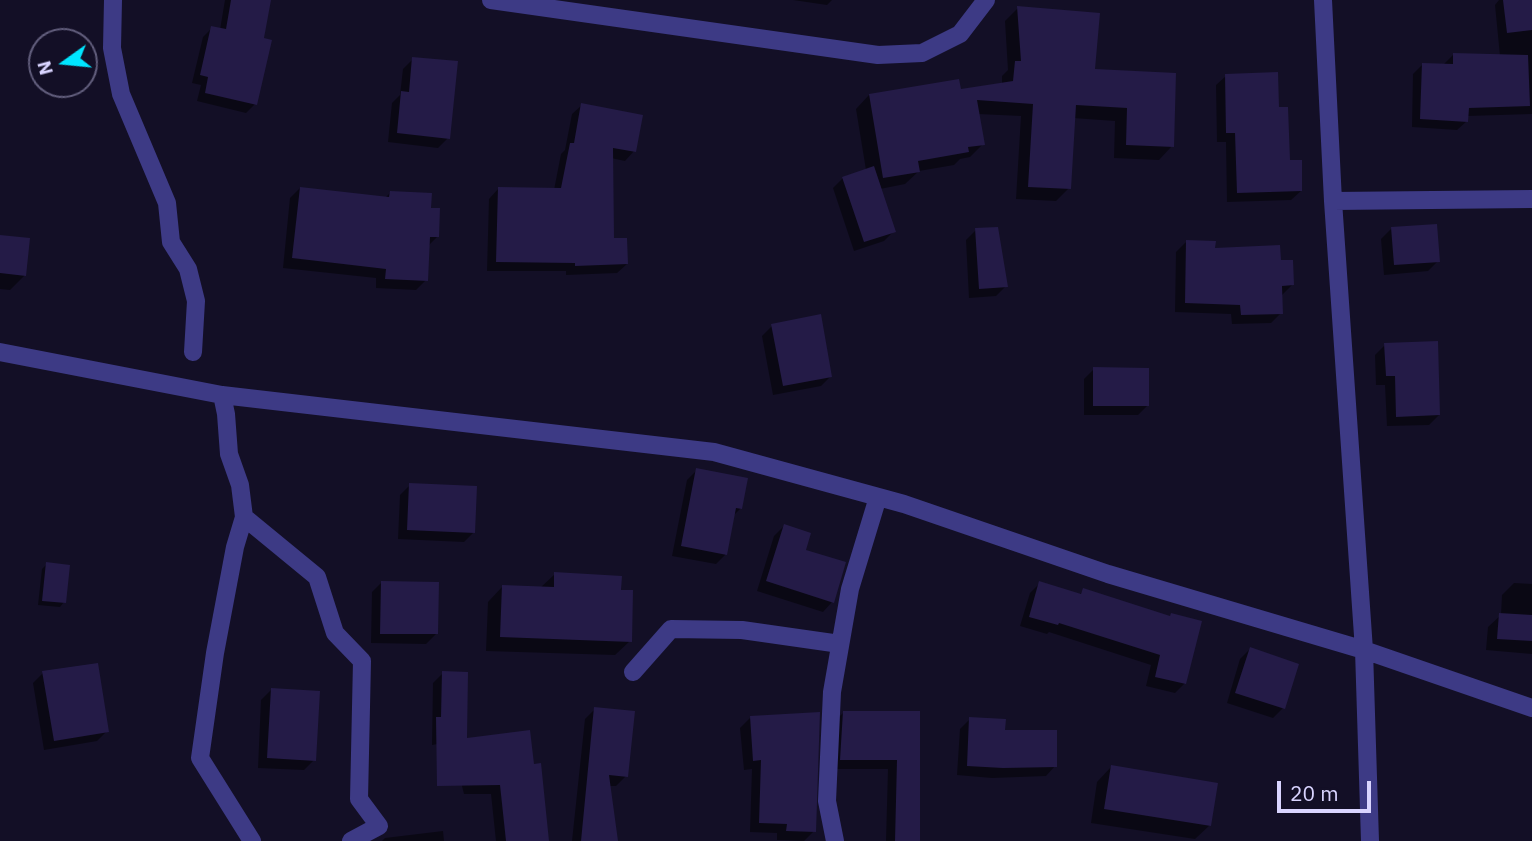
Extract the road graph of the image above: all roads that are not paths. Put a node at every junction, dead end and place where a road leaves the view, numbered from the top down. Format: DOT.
graph roads {
  1 [pos="113,0"];
  2 [pos="491,0"];
  3 [pos="986,0"];
  4 [pos="1323,0"];
  5 [pos="1532,199"];
  6 [pos="1333,201"];
  7 [pos="0,352"];
  8 [pos="193,352"];
  9 [pos="222,395"];
  10 [pos="878,497"];
  11 [pos="244,517"];
  12 [pos="840,644"];
  13 [pos="1364,650"];
  14 [pos="633,673"];
  15 [pos="1532,708"];
  16 [pos="252,841"];
  17 [pos="351,841"];
  18 [pos="835,841"];
  19 [pos="1370,841"];
  1 -- 8 [label="street"];
  2 -- 3 [label="street"];
  4 -- 6 [label="street"];
  5 -- 6 [label="street"];
  6 -- 13 [label="street"];
  7 -- 9 [label="street"];
  9 -- 10 [label="street"];
  9 -- 11 [label="street"];
  10 -- 12 [label="street"];
  10 -- 13 [label="street"];
  11 -- 16 [label="street"];
  11 -- 17 [label="street"];
  12 -- 14 [label="street"];
  12 -- 18 [label="street"];
  13 -- 15 [label="street"];
  13 -- 19 [label="street"];
}
